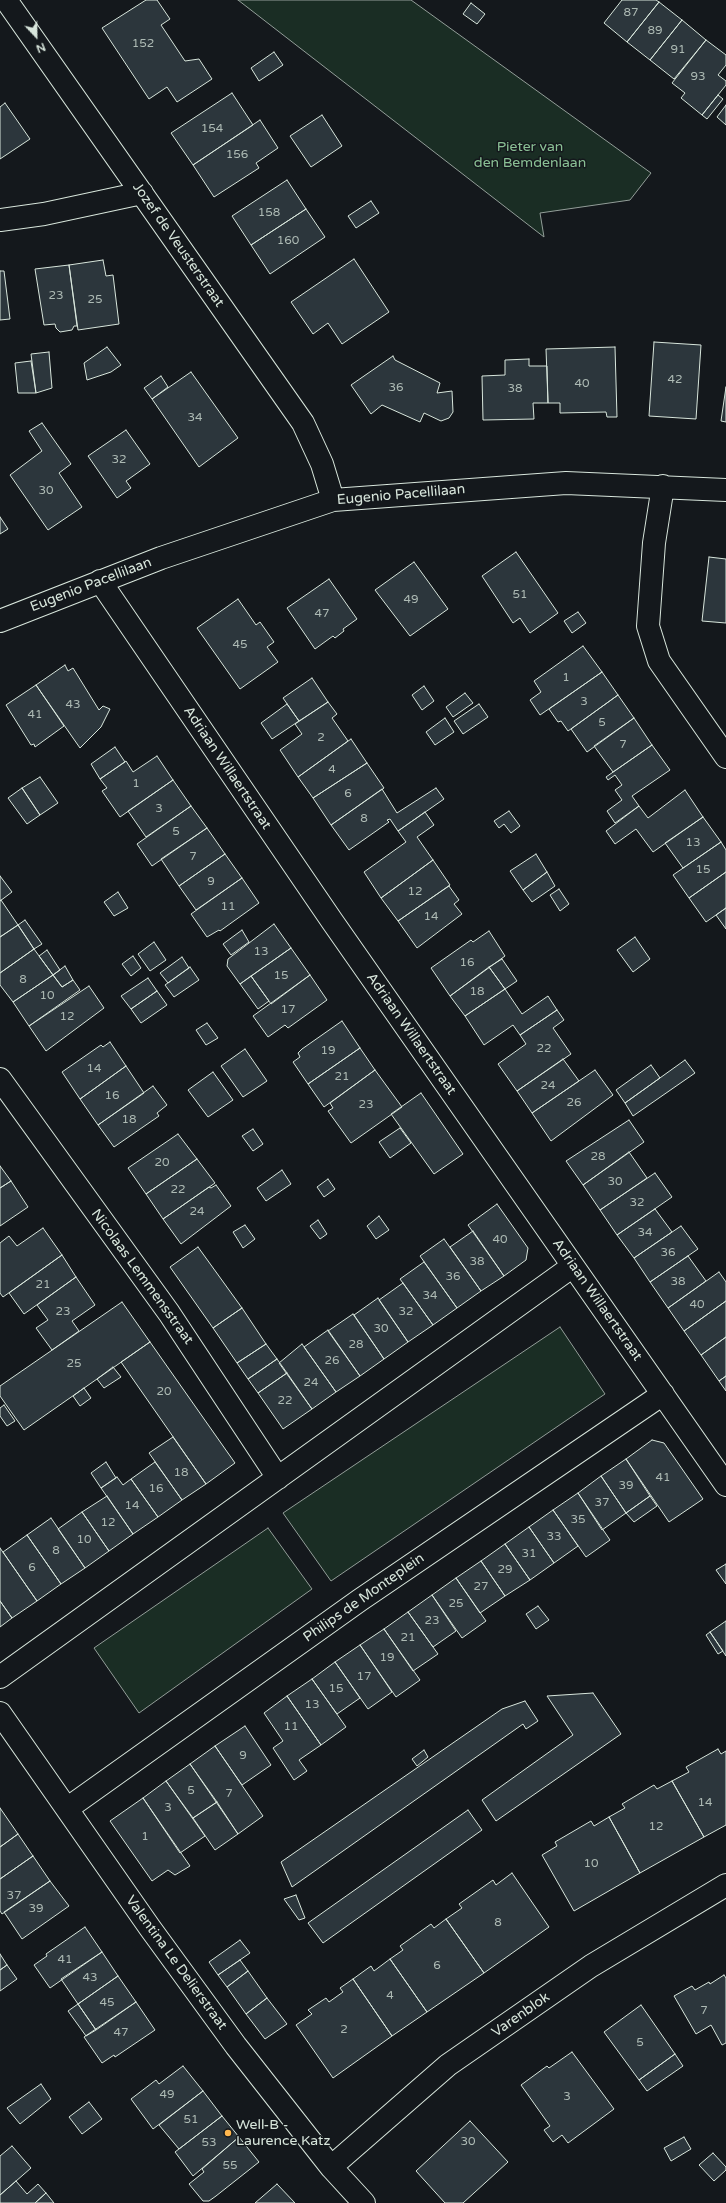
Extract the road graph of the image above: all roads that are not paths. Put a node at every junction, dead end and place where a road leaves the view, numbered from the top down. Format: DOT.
graph roads {
  1 [pos="6,0"];
  2 [pos="142,193"];
  3 [pos="0,220"];
  4 [pos="663,486"];
  5 [pos="726,490"];
  6 [pos="333,500"];
  7 [pos="100,581"];
  8 [pos="0,621"];
  9 [pos="726,757"];
  10 [pos="0,1079"];
  11 [pos="573,1266"];
  12 [pos="663,1394"];
  13 [pos="278,1478"];
  14 [pos="726,1485"];
  15 [pos="0,1677"];
  16 [pos="0,1713"];
  17 [pos="68,1808"];
  18 [pos="726,1885"];
  19 [pos="331,2166"];
  20 [pos="364,2203"];
  1 -- 2 [label="street, Jozef de Veusterstraat"];
  2 -- 3 [label="street"];
  2 -- 6 [label="street, Jozef de Veusterstraat"];
  4 -- 5 [label="street, Eugenio Pacellilaan"];
  4 -- 6 [label="street, Eugenio Pacellilaan"];
  4 -- 9 [label="street"];
  6 -- 7 [label="street, Eugenio Pacellilaan"];
  7 -- 8 [label="street, Eugenio Pacellilaan"];
  7 -- 11 [label="street, Adriaan Willaertstraat"];
  10 -- 13 [label="street, Nicolaas Lemmensstraat"];
  11 -- 12 [label="street, Adriaan Willaertstraat"];
  11 -- 13 [label="street"];
  12 -- 14 [label="street, Adriaan Willaertstraat"];
  12 -- 17 [label="street, Philips de Monteplein"];
  13 -- 15 [label="street"];
  16 -- 17 [label="street, Valentina Le Delierstraat"];
  17 -- 19 [label="street, Valentina Le Delierstraat"];
  18 -- 19 [label="street, Varenblok"];
  19 -- 20 [label="street, Valentina Le Delierstraat"];
}
